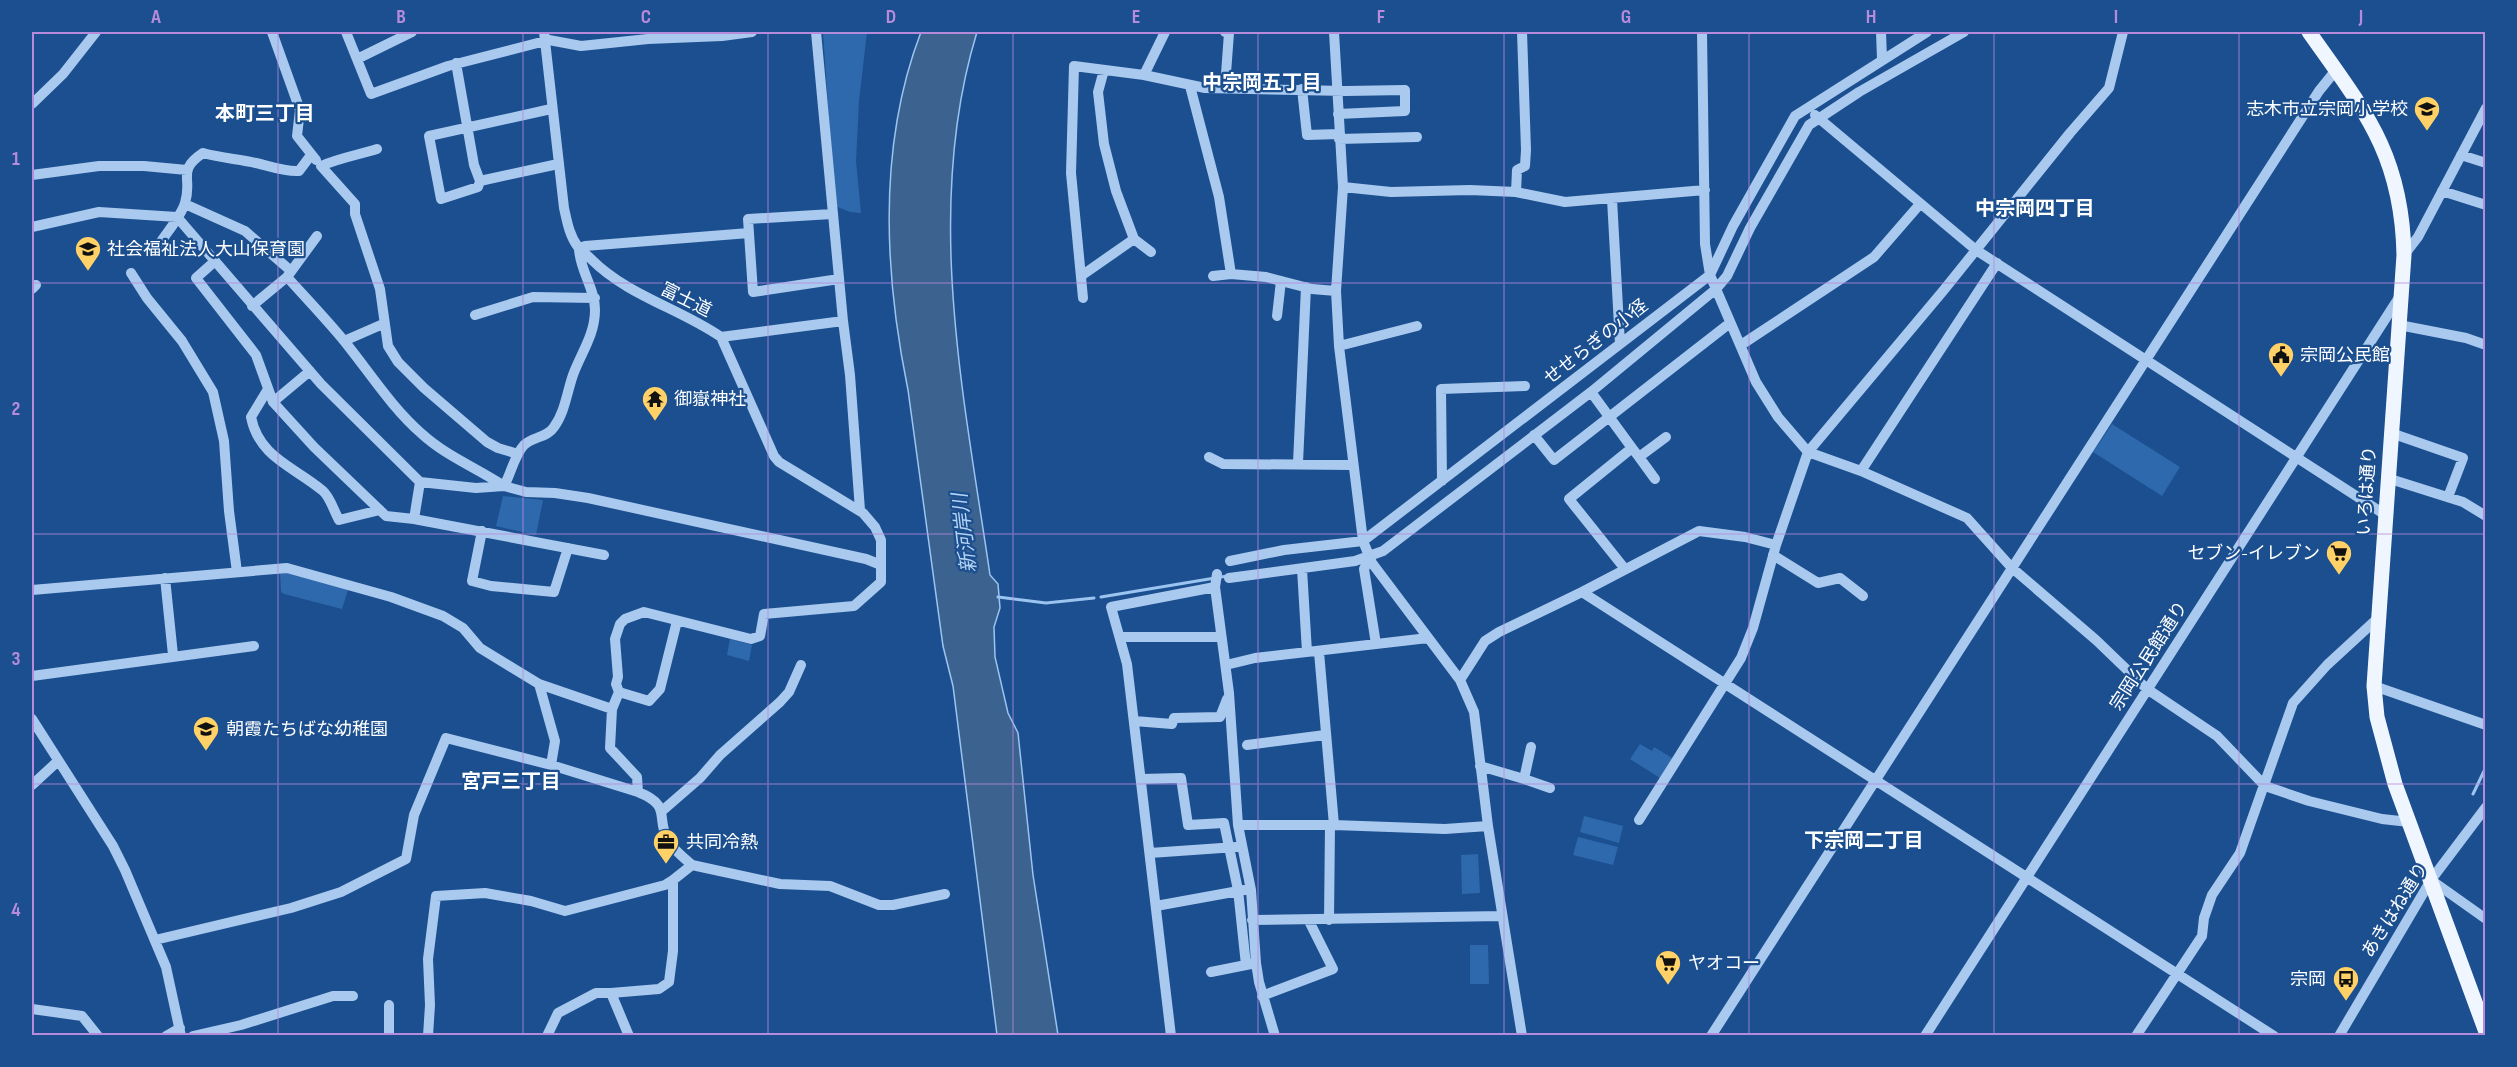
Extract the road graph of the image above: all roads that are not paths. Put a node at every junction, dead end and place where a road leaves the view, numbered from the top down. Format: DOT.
graph roads {
  1 [pos="96,32"];
  2 [pos="272,32"];
  3 [pos="346,32"];
  4 [pos="412,32"];
  5 [pos="752,32"];
  6 [pos="816,32"];
  7 [pos="1165,32"];
  8 [pos="1225,32"];
  9 [pos="1334,32"];
  10 [pos="1522,32"];
  11 [pos="1702,32"];
  12 [pos="1881,32"];
  13 [pos="1927,32"];
  14 [pos="1963,32"];
  15 [pos="2123,32"];
  16 [pos="2309,32"];
  17 [pos="544,37"];
  18 [pos="357,58"];
  19 [pos="1882,59"];
  20 [pos="456,63"];
  21 [pos="1104,70"];
  22 [pos="2336,70"];
  23 [pos="1144,75"];
  24 [pos="1190,86"];
  25 [pos="1226,87"];
  26 [pos="1302,89"];
  27 [pos="1336,90"];
  28 [pos="32,104"];
  29 [pos="2486,108"];
  30 [pos="551,109"];
  31 [pos="1338,114"];
  32 [pos="1815,114"];
  33 [pos="468,129"];
  34 [pos="2480,131"];
  35 [pos="1339,136"];
  36 [pos="1417,137"];
  37 [pos="377,149"];
  38 [pos="311,155"];
  39 [pos="2461,155"];
  40 [pos="2486,163"];
  41 [pos="558,164"];
  42 [pos="321,166"];
  43 [pos="187,170"];
  44 [pos="32,175"];
  45 [pos="480,181"];
  46 [pos="1342,187"];
  47 [pos="1705,190"];
  48 [pos="2442,191"];
  49 [pos="1516,192"];
  50 [pos="1612,199"];
  51 [pos="185,204"];
  52 [pos="1920,204"];
  53 [pos="2486,205"];
  54 [pos="832,214"];
  55 [pos="177,217"];
  56 [pos="32,226"];
  57 [pos="749,233"];
  58 [pos="317,236"];
  59 [pos="1134,239"];
  60 [pos="160,243"];
  61 [pos="579,249"];
  62 [pos="1976,250"];
  63 [pos="1151,252"];
  64 [pos="2404,255"];
  65 [pos="214,262"];
  66 [pos="1997,264"];
  67 [pos="131,273"];
  68 [pos="289,274"];
  69 [pos="1231,274"];
  70 [pos="1081,276"];
  71 [pos="1213,276"];
  72 [pos="839,279"];
  73 [pos="1281,281"];
  74 [pos="1713,282"];
  75 [pos="1306,287"];
  76 [pos="1336,291"];
  77 [pos="2401,294"];
  78 [pos="595,298"];
  79 [pos="1083,298"];
  80 [pos="252,306"];
  81 [pos="475,315"];
  82 [pos="1277,316"];
  83 [pos="843,321"];
  84 [pos="1730,323"];
  85 [pos="383,324"];
  86 [pos="2399,325"];
  87 [pos="1418,326"];
  88 [pos="721,337"];
  89 [pos="344,341"];
  90 [pos="1620,344"];
  91 [pos="1741,345"];
  92 [pos="2486,345"];
  93 [pos="1339,346"];
  94 [pos="2146,360"];
  95 [pos="310,371"];
  96 [pos="1525,386"];
  97 [pos="268,388"];
  98 [pos="1591,392"];
  99 [pos="273,402"];
  100 [pos="1609,417"];
  101 [pos="2391,433"];
  102 [pos="1534,435"];
  103 [pos="1666,437"];
  104 [pos="1636,452"];
  105 [pos="1808,452"];
  106 [pos="518,454"];
  107 [pos="1209,457"];
  108 [pos="2296,457"];
  109 [pos="1298,463"];
  110 [pos="1352,465"];
  111 [pos="1861,471"];
  112 [pos="2387,478"];
  113 [pos="1655,479"];
  114 [pos="1442,481"];
  115 [pos="420,482"];
  116 [pos="504,486"];
  117 [pos="2448,497"];
  118 [pos="380,510"];
  119 [pos="860,510"];
  120 [pos="2384,514"];
  121 [pos="2486,516"];
  122 [pos="414,519"];
  123 [pos="482,531"];
  124 [pos="1363,542"];
  125 [pos="568,548"];
  126 [pos="1774,550"];
  127 [pos="604,555"];
  128 [pos="1370,557"];
  129 [pos="1230,561"];
  130 [pos="881,565"];
  131 [pos="2012,567"];
  132 [pos="1302,569"];
  133 [pos="1625,569"];
  134 [pos="237,572"];
  135 [pos="1217,574"];
  136 [pos="165,578"];
  137 [pos="1229,578"];
  138 [pos="1215,587"];
  139 [pos="32,590"];
  140 [pos="1582,592"];
  141 [pos="1863,596"];
  142 [pos="2377,619"];
  143 [pos="677,621"];
  144 [pos="1120,637"];
  145 [pos="1220,637"];
  146 [pos="1428,638"];
  147 [pos="1376,644"];
  148 [pos="254,646"];
  149 [pos="1307,652"];
  150 [pos="1319,652"];
  151 [pos="173,655"];
  152 [pos="801,665"];
  153 [pos="1226,665"];
  154 [pos="32,676"];
  155 [pos="1460,680"];
  156 [pos="538,684"];
  157 [pos="1725,684"];
  158 [pos="2374,686"];
  159 [pos="2147,689"];
  160 [pos="619,692"];
  161 [pos="1229,693"];
  162 [pos="612,709"];
  163 [pos="32,719"];
  164 [pos="1134,722"];
  165 [pos="2486,725"];
  166 [pos="1325,735"];
  167 [pos="1247,745"];
  168 [pos="1531,747"];
  169 [pos="58,761"];
  170 [pos="551,765"];
  171 [pos="1480,766"];
  172 [pos="1141,779"];
  173 [pos="1524,779"];
  174 [pos="1874,781"];
  175 [pos="32,785"];
  176 [pos="2265,786"];
  177 [pos="1550,788"];
  178 [pos="638,792"];
  179 [pos="2486,807"];
  180 [pos="662,811"];
  181 [pos="1639,820"];
  182 [pos="2409,822"];
  183 [pos="1238,825"];
  184 [pos="1332,825"];
  185 [pos="1488,826"];
  186 [pos="1242,846"];
  187 [pos="1230,847"];
  188 [pos="1150,853"];
  189 [pos="692,865"];
  190 [pos="2026,877"];
  191 [pos="673,880"];
  192 [pos="2431,880"];
  193 [pos="1238,890"];
  194 [pos="1251,890"];
  195 [pos="945,894"];
  196 [pos="1156,906"];
  197 [pos="1502,916"];
  198 [pos="2486,919"];
  199 [pos="1252,920"];
  200 [pos="1329,920"];
  201 [pos="1309,921"];
  202 [pos="155,939"];
  203 [pos="1251,964"];
  204 [pos="1211,972"];
  205 [pos="2176,973"];
  206 [pos="611,993"];
  207 [pos="352,996"];
  208 [pos="1262,996"];
  209 [pos="390,1005"];
  210 [pos="32,1008"];
  211 [pos="180,1032"];
  212 [pos="2486,1032"];
  213 [pos="99,1035"];
  214 [pos="166,1035"];
  215 [pos="193,1035"];
  216 [pos="388,1035"];
  217 [pos="428,1035"];
  218 [pos="548,1035"];
  219 [pos="629,1035"];
  220 [pos="1171,1035"];
  221 [pos="1275,1035"];
  222 [pos="1522,1035"];
  223 [pos="1711,1035"];
  224 [pos="1924,1035"];
  225 [pos="2136,1035"];
  226 [pos="2274,1035"];
  227 [pos="2339,1035"];
  1 -- 28 [label="street"];
  2 -- 38 [label="street"];
  3 -- 18 [label="street"];
  4 -- 18 [label="street"];
  5 -- 17 [label="street"];
  6 -- 54 [label="street"];
  7 -- 23 [label="street"];
  8 -- 25 [label="street"];
  9 -- 27 [label="street"];
  10 -- 49 [label="street"];
  11 -- 47 [label="street"];
  12 -- 19 [label="street"];
  13 -- 19 [label="street"];
  14 -- 32 [label="street"];
  15 -- 62 [label="street"];
  16 -- 22 [label="main road, いろは通り"];
  17 -- 20 [label="street"];
  17 -- 30 [label="street, 富士道"];
  18 -- 20 [label="street"];
  19 -- 32 [label="street"];
  20 -- 33 [label="street"];
  21 -- 23 [label="street"];
  21 -- 59 [label="street"];
  21 -- 70 [label="street"];
  22 -- 64 [label="main road, いろは通り"];
  22 -- 94 [label="street"];
  23 -- 24 [label="street"];
  24 -- 25 [label="street"];
  24 -- 69 [label="street"];
  25 -- 26 [label="street"];
  26 -- 27 [label="street"];
  26 -- 35 [label="street"];
  27 -- 31 [label="street"];
  27 -- 31 [label="street"];
  29 -- 34 [label="street"];
  30 -- 33 [label="street"];
  30 -- 41 [label="street, 富士道"];
  31 -- 35 [label="street"];
  32 -- 52 [label="street"];
  32 -- 74 [label="street"];
  32 -- 74 [label="street, せせらぎの小径"];
  33 -- 45 [label="street"];
  33 -- 45 [label="street"];
  34 -- 39 [label="street"];
  35 -- 36 [label="street"];
  35 -- 46 [label="street"];
  37 -- 42 [label="street"];
  38 -- 42 [label="street"];
  38 -- 43 [label="street"];
  39 -- 40 [label="street"];
  39 -- 48 [label="street"];
  41 -- 45 [label="street"];
  41 -- 61 [label="street, 富士道"];
  42 -- 85 [label="street"];
  43 -- 44 [label="street"];
  43 -- 51 [label="street"];
  46 -- 49 [label="street"];
  46 -- 76 [label="street"];
  47 -- 50 [label="street"];
  47 -- 74 [label="street"];
  48 -- 53 [label="street"];
  48 -- 64 [label="street"];
  49 -- 50 [label="street"];
  50 -- 90 [label="street"];
  51 -- 55 [label="street"];
  51 -- 68 [label="street"];
  52 -- 62 [label="street"];
  52 -- 91 [label="street"];
  54 -- 57 [label="street"];
  54 -- 72 [label="street"];
  55 -- 56 [label="street"];
  55 -- 60 [label="street"];
  55 -- 65 [label="street"];
  57 -- 61 [label="street"];
  57 -- 72 [label="street"];
  58 -- 68 [label="street"];
  59 -- 63 [label="street"];
  59 -- 70 [label="street"];
  61 -- 78 [label="street"];
  61 -- 88 [label="street, 富士道"];
  62 -- 66 [label="street"];
  62 -- 105 [label="street"];
  64 -- 77 [label="main road, いろは通り"];
  65 -- 80 [label="street"];
  65 -- 97 [label="street"];
  66 -- 94 [label="street"];
  66 -- 111 [label="street"];
  67 -- 134 [label="street"];
  68 -- 80 [label="street"];
  68 -- 89 [label="street"];
  69 -- 71 [label="street"];
  69 -- 73 [label="street"];
  70 -- 79 [label="street"];
  72 -- 83 [label="street"];
  73 -- 75 [label="street"];
  73 -- 82 [label="street"];
  74 -- 84 [label="street"];
  74 -- 90 [label="street, せせらぎの小径"];
  74 -- 98 [label="street"];
  75 -- 76 [label="street"];
  75 -- 109 [label="street"];
  76 -- 93 [label="street"];
  77 -- 86 [label="main road, いろは通り"];
  77 -- 108 [label="street, 宗岡公民館通り"];
  78 -- 81 [label="street"];
  78 -- 106 [label="street"];
  80 -- 95 [label="street"];
  83 -- 88 [label="street"];
  83 -- 119 [label="street"];
  84 -- 91 [label="street"];
  84 -- 100 [label="street"];
  85 -- 89 [label="street"];
  85 -- 106 [label="street"];
  86 -- 92 [label="street"];
  86 -- 101 [label="main road, いろは通り"];
  87 -- 93 [label="street"];
  88 -- 119 [label="street, 富士道"];
  89 -- 116 [label="street"];
  90 -- 114 [label="street, せせらぎの小径"];
  91 -- 105 [label="street"];
  93 -- 110 [label="street"];
  94 -- 108 [label="street"];
  94 -- 131 [label="street"];
  95 -- 99 [label="street"];
  95 -- 115 [label="street"];
  96 -- 114 [label="street"];
  97 -- 99 [label="street"];
  97 -- 118 [label="street"];
  98 -- 100 [label="street"];
  98 -- 102 [label="street"];
  99 -- 118 [label="street"];
  100 -- 102 [label="street"];
  100 -- 104 [label="street"];
  101 -- 112 [label="main road, いろは通り"];
  101 -- 117 [label="street"];
  102 -- 128 [label="street"];
  103 -- 104 [label="street"];
  104 -- 113 [label="street"];
  104 -- 133 [label="street"];
  105 -- 111 [label="street"];
  105 -- 126 [label="street"];
  106 -- 116 [label="street"];
  107 -- 109 [label="street"];
  108 -- 120 [label="street"];
  108 -- 159 [label="street, 宗岡公民館通り"];
  109 -- 110 [label="street"];
  110 -- 124 [label="street"];
  111 -- 131 [label="street"];
  112 -- 117 [label="street"];
  112 -- 120 [label="main road, いろは通り"];
  114 -- 124 [label="street, せせらぎの小径"];
  115 -- 116 [label="street"];
  115 -- 122 [label="street"];
  116 -- 130 [label="street"];
  117 -- 121 [label="street"];
  118 -- 122 [label="street"];
  119 -- 130 [label="street, 富士道"];
  120 -- 142 [label="main road, いろは通り"];
  122 -- 123 [label="street"];
  123 -- 125 [label="street"];
  123 -- 125 [label="street"];
  124 -- 128 [label="street"];
  124 -- 129 [label="street"];
  125 -- 127 [label="street"];
  126 -- 133 [label="street"];
  126 -- 141 [label="street"];
  126 -- 157 [label="street"];
  128 -- 132 [label="street"];
  128 -- 146 [label="street"];
  128 -- 147 [label="street"];
  130 -- 143 [label="street"];
  131 -- 159 [label="street"];
  131 -- 174 [label="street"];
  132 -- 137 [label="street"];
  132 -- 149 [label="street"];
  133 -- 140 [label="street"];
  134 -- 136 [label="street"];
  134 -- 156 [label="street"];
  135 -- 138 [label="street"];
  136 -- 139 [label="street"];
  136 -- 151 [label="street"];
  138 -- 144 [label="street"];
  138 -- 145 [label="street"];
  140 -- 155 [label="street"];
  140 -- 157 [label="street"];
  142 -- 158 [label="main road, いろは通り"];
  142 -- 176 [label="street"];
  143 -- 160 [label="street"];
  143 -- 160 [label="street"];
  144 -- 145 [label="street"];
  144 -- 164 [label="street"];
  145 -- 153 [label="street"];
  146 -- 147 [label="street"];
  146 -- 155 [label="street"];
  147 -- 150 [label="street"];
  148 -- 151 [label="street"];
  149 -- 150 [label="street"];
  149 -- 153 [label="street"];
  150 -- 166 [label="street"];
  151 -- 154 [label="street"];
  152 -- 180 [label="street"];
  153 -- 161 [label="street"];
  155 -- 171 [label="street"];
  156 -- 162 [label="street"];
  156 -- 170 [label="street"];
  157 -- 174 [label="street"];
  157 -- 181 [label="street"];
  158 -- 165 [label="street"];
  158 -- 182 [label="main road, いろは通り"];
  159 -- 176 [label="street"];
  159 -- 190 [label="street, 宗岡公民館通り"];
  160 -- 162 [label="street"];
  161 -- 164 [label="street"];
  161 -- 183 [label="street"];
  162 -- 178 [label="street"];
  163 -- 169 [label="street"];
  164 -- 172 [label="street"];
  166 -- 167 [label="street"];
  166 -- 184 [label="street"];
  168 -- 173 [label="street"];
  169 -- 175 [label="street"];
  169 -- 202 [label="street"];
  170 -- 178 [label="street"];
  170 -- 202 [label="street"];
  171 -- 173 [label="street"];
  171 -- 185 [label="street"];
  172 -- 187 [label="street"];
  172 -- 188 [label="street"];
  173 -- 177 [label="street"];
  174 -- 190 [label="street"];
  174 -- 223 [label="street"];
  176 -- 182 [label="street"];
  176 -- 205 [label="street"];
  178 -- 180 [label="street"];
  179 -- 192 [label="street, あきはね通り"];
  180 -- 189 [label="street"];
  182 -- 192 [label="main road, いろは通り"];
  183 -- 184 [label="street"];
  183 -- 186 [label="street"];
  184 -- 185 [label="street"];
  184 -- 200 [label="street"];
  185 -- 197 [label="street"];
  186 -- 187 [label="street"];
  186 -- 194 [label="street"];
  187 -- 188 [label="street"];
  187 -- 193 [label="street"];
  188 -- 196 [label="street"];
  189 -- 191 [label="street"];
  189 -- 195 [label="street"];
  190 -- 205 [label="street"];
  190 -- 224 [label="street, 宗岡公民館通り"];
  191 -- 206 [label="street"];
  191 -- 217 [label="street"];
  192 -- 198 [label="street"];
  192 -- 212 [label="main road, いろは通り"];
  192 -- 227 [label="street, あきはね通り"];
  193 -- 194 [label="street"];
  193 -- 196 [label="street"];
  193 -- 203 [label="street"];
  194 -- 199 [label="street"];
  196 -- 220 [label="street"];
  197 -- 200 [label="street"];
  197 -- 222 [label="street"];
  199 -- 201 [label="street"];
  199 -- 203 [label="street"];
  200 -- 201 [label="street"];
  201 -- 208 [label="street"];
  202 -- 211 [label="street"];
  203 -- 204 [label="street"];
  203 -- 208 [label="street"];
  205 -- 225 [label="street"];
  205 -- 226 [label="street"];
  206 -- 218 [label="street"];
  206 -- 219 [label="street"];
  207 -- 215 [label="street"];
  208 -- 221 [label="street"];
  209 -- 216 [label="street"];
  210 -- 213 [label="street"];
  211 -- 214 [label="street"];
}
